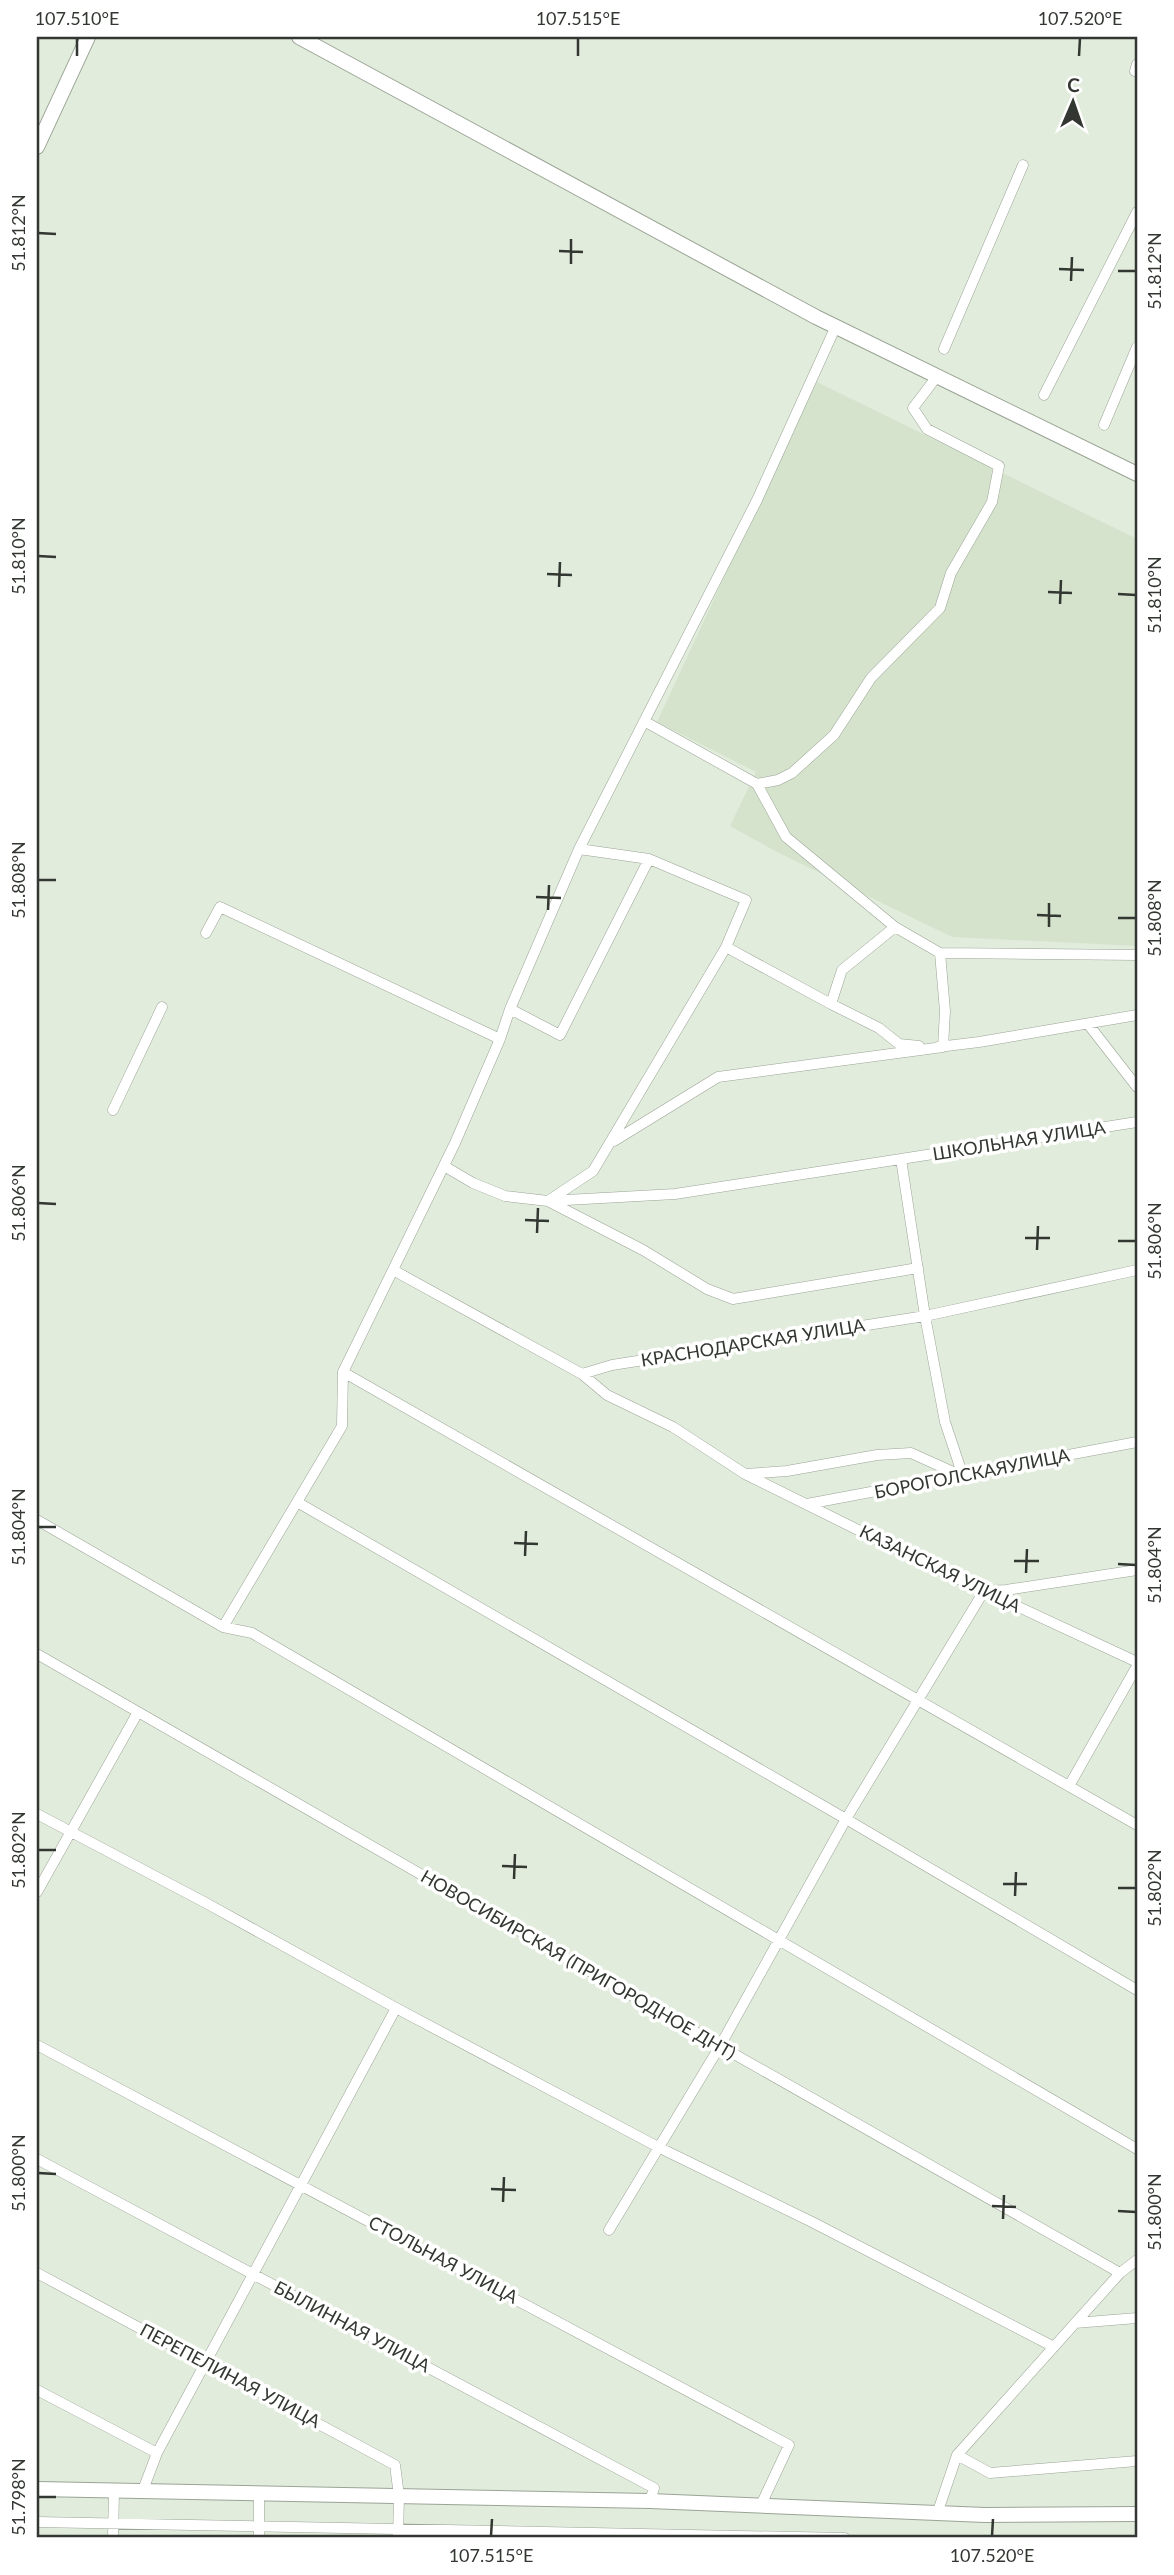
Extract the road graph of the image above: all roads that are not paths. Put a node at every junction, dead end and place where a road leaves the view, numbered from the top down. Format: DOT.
graph roads {
  1 [pos="88,37"];
  2 [pos="299,37"];
  3 [pos="1137,64"];
  4 [pos="1137,72"];
  5 [pos="37,147"];
  6 [pos="1023,165"];
  7 [pos="1137,212"];
  8 [pos="835,326"];
  9 [pos="1137,347"];
  10 [pos="944,349"];
  11 [pos="938,375"];
  12 [pos="1044,395"];
  13 [pos="1104,425"];
  14 [pos="1137,474"];
  15 [pos="644,722"];
  16 [pos="757,784"];
  17 [pos="579,849"];
  18 [pos="649,859"];
  19 [pos="895,927"];
  20 [pos="206,933"];
  21 [pos="726,947"];
  22 [pos="940,953"];
  23 [pos="1137,954"];
  24 [pos="831,1004"];
  25 [pos="162,1007"];
  26 [pos="510,1009"];
  27 [pos="1137,1015"];
  28 [pos="1088,1024"];
  29 [pos="500,1039"];
  30 [pos="943,1047"];
  31 [pos="1137,1087"];
  32 [pos="113,1110"];
  33 [pos="1137,1122"];
  34 [pos="611,1143"];
  35 [pos="901,1159"];
  36 [pos="444,1166"];
  37 [pos="548,1201"];
  38 [pos="918,1268"];
  39 [pos="393,1270"];
  40 [pos="1137,1270"];
  41 [pos="925,1316"];
  42 [pos="343,1372"];
  43 [pos="582,1374"];
  44 [pos="1137,1442"];
  45 [pos="745,1474"];
  46 [pos="963,1476"];
  47 [pos="297,1502"];
  48 [pos="806,1504"];
  49 [pos="37,1520"];
  50 [pos="1137,1570"];
  51 [pos="984,1591"];
  52 [pos="223,1627"];
  53 [pos="37,1654"];
  54 [pos="1137,1664"];
  55 [pos="919,1699"];
  56 [pos="138,1713"];
  57 [pos="1069,1786"];
  58 [pos="37,1814"];
  59 [pos="846,1819"];
  60 [pos="1137,1825"];
  61 [pos="69,1832"];
  62 [pos="37,1892"];
  63 [pos="779,1939"];
  64 [pos="1137,1990"];
  65 [pos="396,2008"];
  66 [pos="37,2045"];
  67 [pos="719,2046"];
  68 [pos="660,2148"];
  69 [pos="1137,2149"];
  70 [pos="37,2159"];
  71 [pos="302,2185"];
  72 [pos="609,2230"];
  73 [pos="1137,2260"];
  74 [pos="37,2273"];
  75 [pos="1120,2273"];
  76 [pos="252,2274"];
  77 [pos="1137,2318"];
  78 [pos="1074,2323"];
  79 [pos="1054,2347"];
  80 [pos="205,2363"];
  81 [pos="37,2390"];
  82 [pos="157,2454"];
  83 [pos="957,2455"];
  84 [pos="1137,2461"];
  85 [pos="37,2489"];
  86 [pos="143,2490"];
  87 [pos="114,2491"];
  88 [pos="259,2493"];
  89 [pos="399,2496"];
  90 [pos="650,2501"];
  91 [pos="760,2507"];
  92 [pos="937,2514"];
  93 [pos="1137,2514"];
  94 [pos="37,2522"];
  95 [pos="113,2524"];
  96 [pos="259,2527"];
  97 [pos="398,2534"];
  98 [pos="113,2538"];
  99 [pos="258,2538"];
  100 [pos="845,2538"];
  1 -- 5 [label="street"];
  2 -- 8 [label="street"];
  3 -- 4 [label="street"];
  6 -- 10 [label="street"];
  7 -- 12 [label="street"];
  8 -- 11 [label="street"];
  8 -- 15 [label="street"];
  9 -- 13 [label="street"];
  11 -- 14 [label="street"];
  11 -- 16 [label="street"];
  15 -- 16 [label="street"];
  15 -- 17 [label="street"];
  16 -- 19 [label="street"];
  17 -- 18 [label="street"];
  17 -- 26 [label="street"];
  18 -- 21 [label="street"];
  18 -- 26 [label="street"];
  19 -- 22 [label="street"];
  19 -- 24 [label="street"];
  20 -- 29 [label="street"];
  21 -- 24 [label="street"];
  21 -- 34 [label="street"];
  22 -- 23 [label="street"];
  22 -- 30 [label="street"];
  24 -- 30 [label="street"];
  25 -- 32 [label="street"];
  26 -- 29 [label="street"];
  27 -- 28 [label="street"];
  28 -- 30 [label="street"];
  28 -- 31 [label="street"];
  29 -- 36 [label="street"];
  30 -- 34 [label="street"];
  33 -- 35 [label="street, ШКОЛЬНАЯ УЛИЦА"];
  34 -- 37 [label="street"];
  35 -- 37 [label="street, ШКОЛЬНАЯ УЛИЦА"];
  35 -- 38 [label="street"];
  36 -- 37 [label="street"];
  36 -- 39 [label="street"];
  37 -- 38 [label="street"];
  38 -- 41 [label="street"];
  39 -- 42 [label="street"];
  39 -- 43 [label="street, КАЗАНСКАЯ УЛИЦА"];
  40 -- 41 [label="street, КРАСНОДАРСКАЯ УЛИЦА"];
  41 -- 43 [label="street, КРАСНОДАРСКАЯ УЛИЦА"];
  41 -- 46 [label="street"];
  42 -- 47 [label="street"];
  42 -- 55 [label="street"];
  43 -- 45 [label="street, КАЗАНСКАЯ УЛИЦА"];
  44 -- 46 [label="street, БОРОГОЛСКАЯУЛИЦА"];
  45 -- 46 [label="street"];
  45 -- 48 [label="street, КАЗАНСКАЯ УЛИЦА"];
  46 -- 48 [label="street, БОРОГОЛСКАЯУЛИЦА"];
  47 -- 52 [label="street"];
  47 -- 59 [label="street"];
  48 -- 51 [label="street, КАЗАНСКАЯ УЛИЦА"];
  49 -- 52 [label="street"];
  50 -- 51 [label="street"];
  51 -- 54 [label="street, КАЗАНСКАЯ УЛИЦА"];
  51 -- 55 [label="street"];
  52 -- 63 [label="street"];
  53 -- 56 [label="street, НОВОСИБИРСКАЯ (ПРИГОРОДНОЕ ДНТ)"];
  54 -- 57 [label="street"];
  55 -- 57 [label="street"];
  55 -- 59 [label="street"];
  56 -- 61 [label="street"];
  56 -- 67 [label="street, НОВОСИБИРСКАЯ (ПРИГОРОДНОЕ ДНТ)"];
  57 -- 60 [label="street"];
  58 -- 61 [label="street"];
  59 -- 63 [label="street"];
  59 -- 64 [label="street"];
  61 -- 62 [label="street"];
  61 -- 65 [label="street"];
  63 -- 67 [label="street"];
  63 -- 69 [label="street"];
  65 -- 68 [label="street"];
  65 -- 71 [label="street"];
  66 -- 71 [label="street, СТОЛЬНАЯ УЛИЦА"];
  67 -- 68 [label="street"];
  67 -- 75 [label="street, НОВОСИБИРСКАЯ (ПРИГОРОДНОЕ ДНТ)"];
  68 -- 72 [label="street"];
  68 -- 79 [label="street"];
  70 -- 76 [label="street, БЫЛИННАЯ УЛИЦА"];
  71 -- 76 [label="street"];
  71 -- 91 [label="street, СТОЛЬНАЯ УЛИЦА"];
  73 -- 75 [label="street"];
  74 -- 80 [label="street, ПЕРЕПЕЛИНАЯ УЛИЦА"];
  75 -- 78 [label="street"];
  76 -- 80 [label="street"];
  76 -- 90 [label="street, БЫЛИННАЯ УЛИЦА"];
  77 -- 78 [label="street"];
  78 -- 79 [label="street"];
  79 -- 83 [label="street"];
  80 -- 82 [label="street"];
  80 -- 89 [label="street, ПЕРЕПЕЛИНАЯ УЛИЦА"];
  81 -- 82 [label="street"];
  82 -- 86 [label="street"];
  83 -- 84 [label="street"];
  83 -- 92 [label="street"];
  85 -- 87 [label="street"];
  86 -- 87 [label="street"];
  86 -- 88 [label="street"];
  87 -- 95 [label="street"];
  88 -- 89 [label="street"];
  88 -- 96 [label="street"];
  89 -- 90 [label="street"];
  89 -- 97 [label="street"];
  90 -- 91 [label="street"];
  91 -- 92 [label="street"];
  92 -- 93 [label="street"];
  94 -- 95 [label="street"];
  95 -- 96 [label="street"];
  95 -- 98 [label="street"];
  96 -- 97 [label="street"];
  96 -- 99 [label="street"];
  97 -- 100 [label="street"];
}
